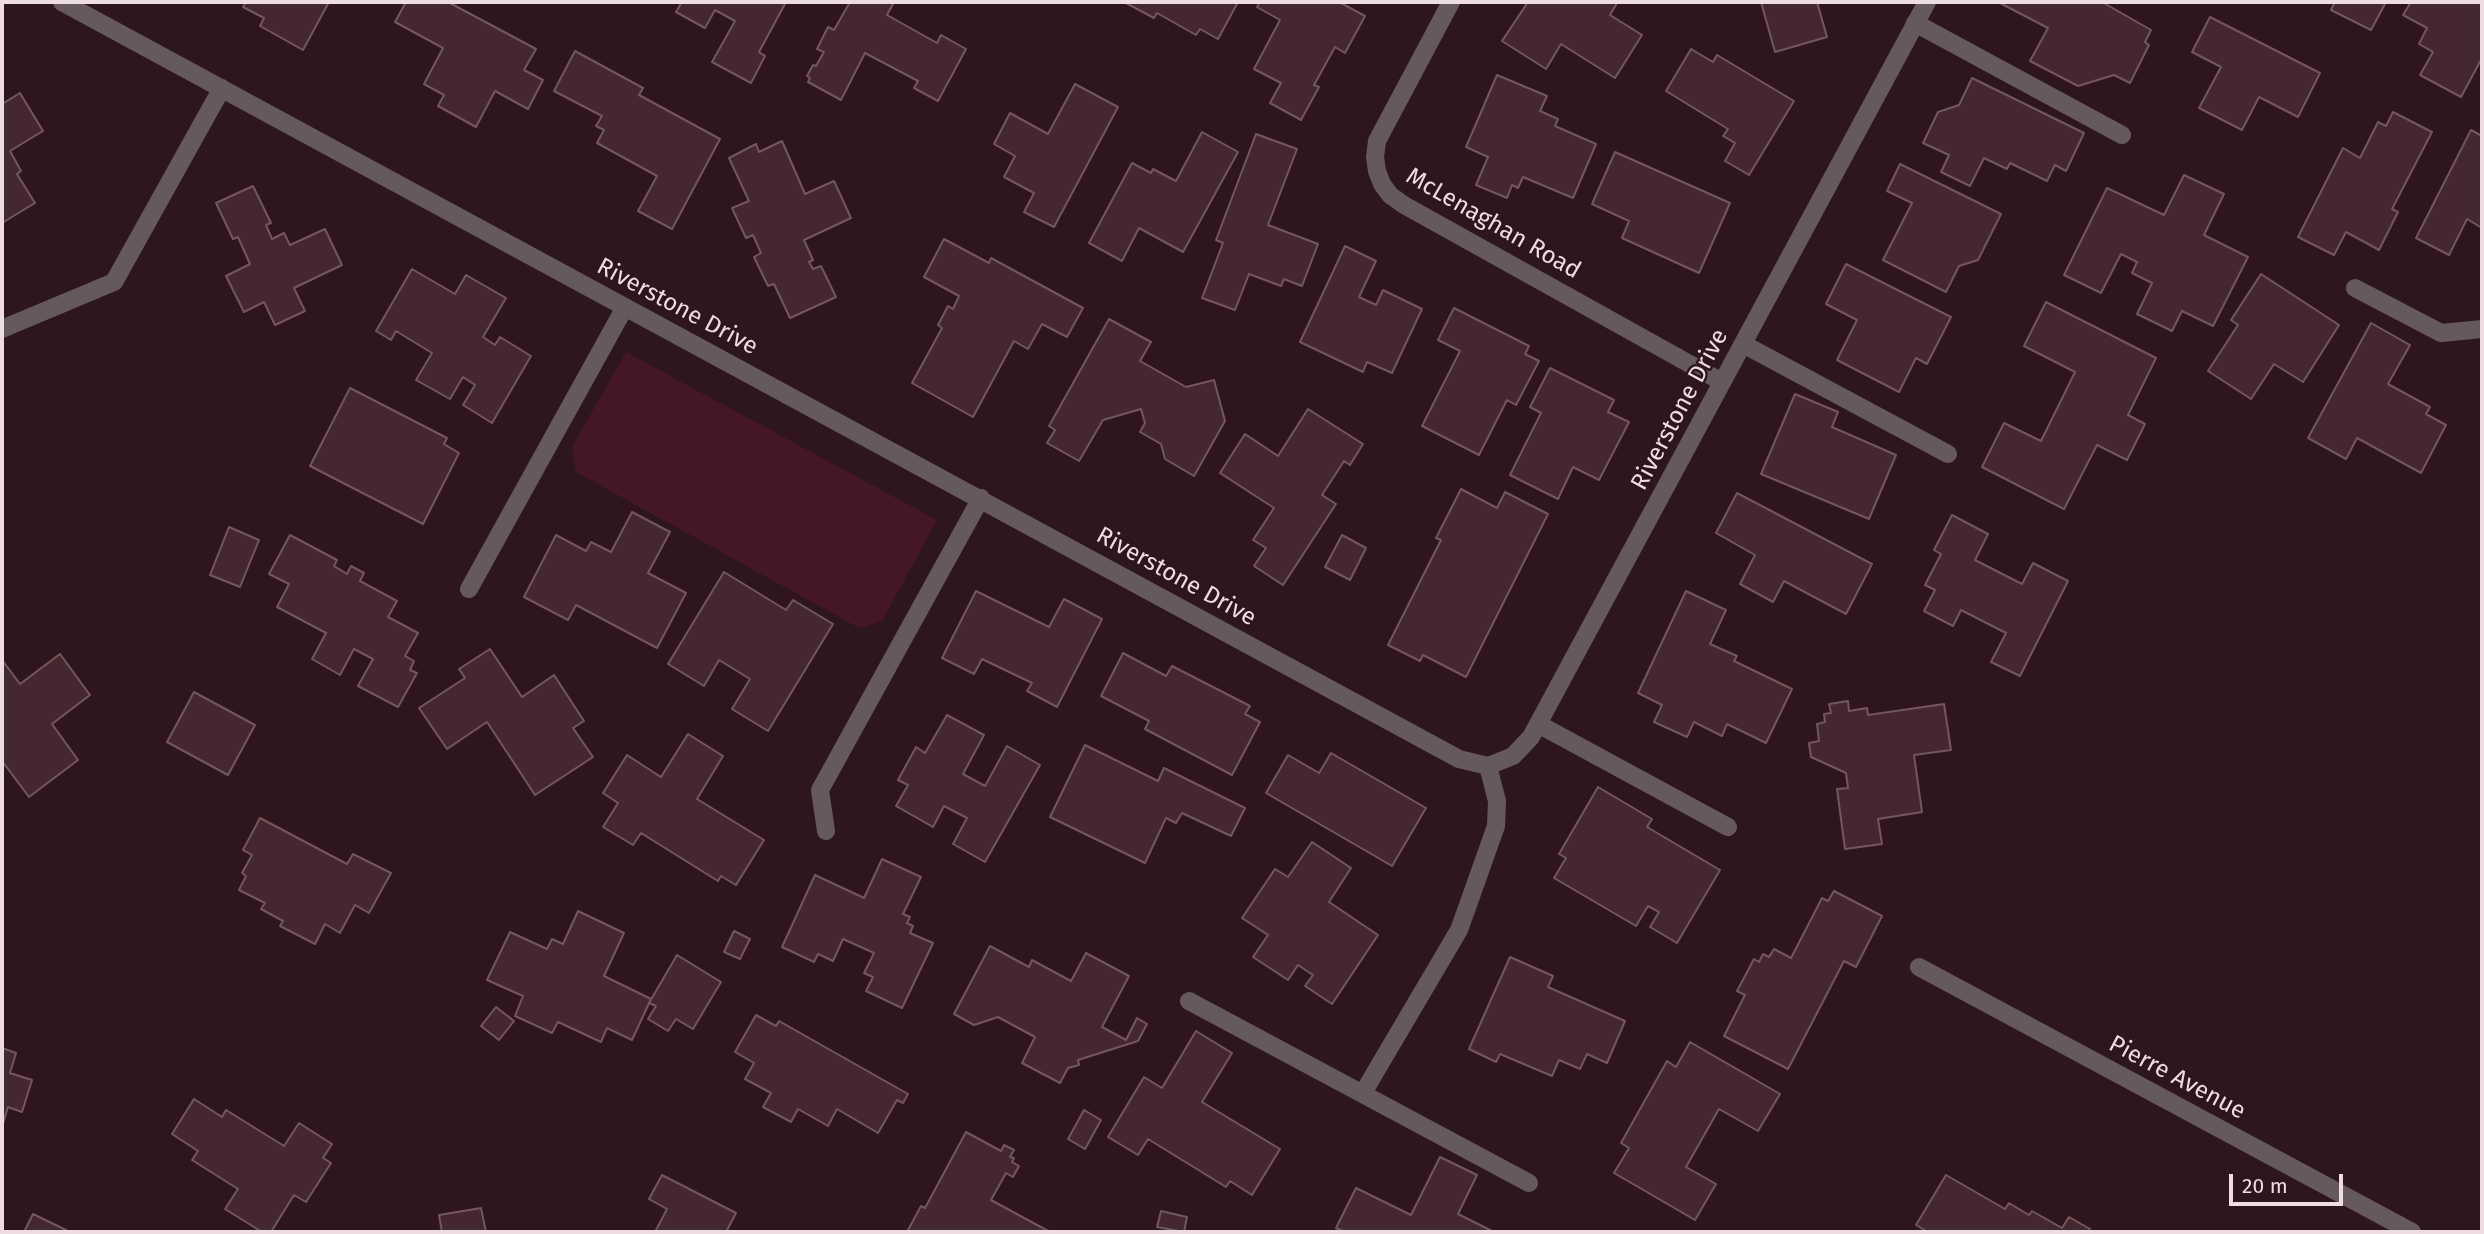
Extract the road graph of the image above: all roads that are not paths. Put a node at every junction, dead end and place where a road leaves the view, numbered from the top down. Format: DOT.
graph roads {
  1 [pos="62,2"];
  2 [pos="1451,2"];
  3 [pos="1927,2"];
  4 [pos="1915,23"];
  5 [pos="222,88"];
  6 [pos="2122,135"];
  7 [pos="2355,288"];
  8 [pos="625,307"];
  9 [pos="2,329"];
  10 [pos="2482,329"];
  11 [pos="1743,344"];
  12 [pos="1722,382"];
  13 [pos="1948,454"];
  14 [pos="981,498"];
  15 [pos="469,589"];
  16 [pos="1538,724"];
  17 [pos="1488,766"];
  18 [pos="1728,827"];
  19 [pos="826,831"];
  20 [pos="1919,967"];
  21 [pos="1189,1001"];
  22 [pos="1363,1093"];
  23 [pos="1529,1182"];
  24 [pos="2412,1232"];
  1 -- 5 [label="street, Riverstone Drive"];
  2 -- 12 [label="street, McLenaghan Road"];
  3 -- 4 [label="street, Riverstone Drive"];
  4 -- 6 [label="street"];
  4 -- 11 [label="street, Riverstone Drive"];
  5 -- 8 [label="street, Riverstone Drive"];
  5 -- 9 [label="street"];
  7 -- 10 [label="street"];
  8 -- 14 [label="street, Riverstone Drive"];
  8 -- 15 [label="street"];
  11 -- 12 [label="street, Riverstone Drive"];
  11 -- 13 [label="street"];
  12 -- 16 [label="street, Riverstone Drive"];
  14 -- 17 [label="street, Riverstone Drive"];
  14 -- 19 [label="street"];
  16 -- 17 [label="street, Riverstone Drive"];
  16 -- 18 [label="street"];
  17 -- 22 [label="street"];
  20 -- 24 [label="street, Pierre Avenue"];
  21 -- 22 [label="street"];
  22 -- 23 [label="street"];
}
